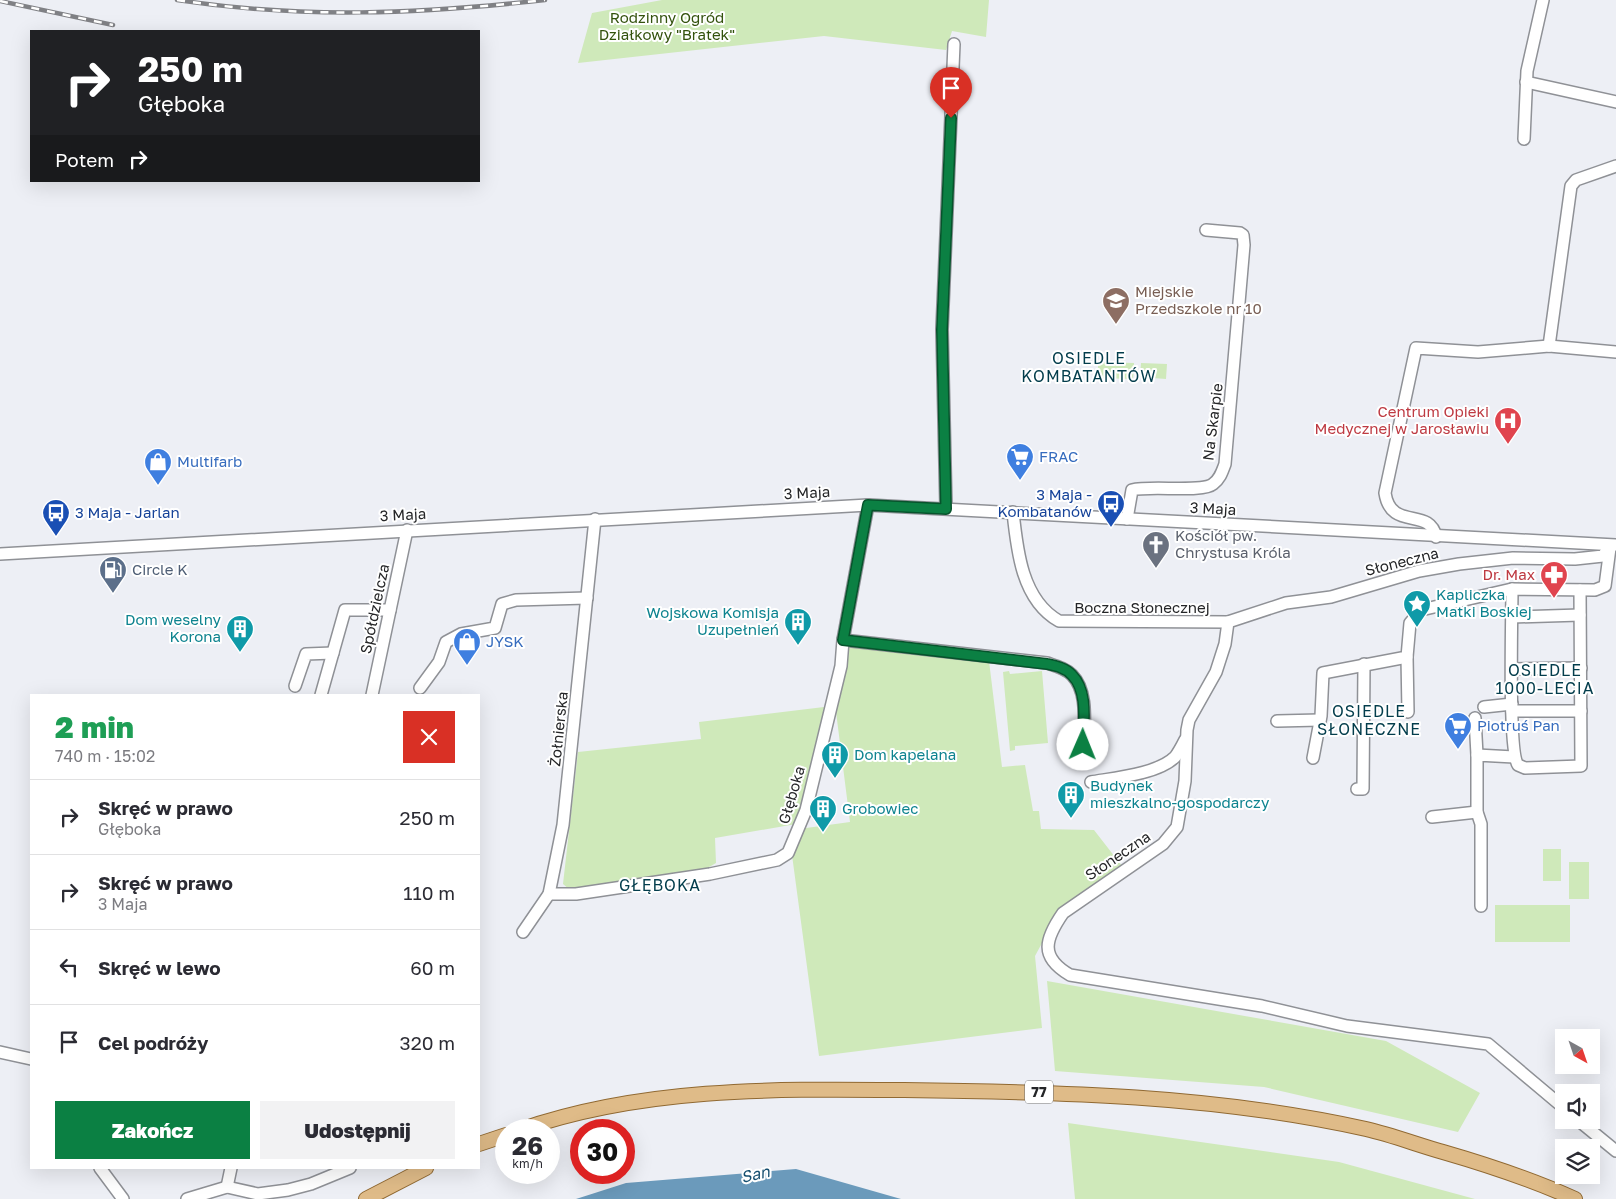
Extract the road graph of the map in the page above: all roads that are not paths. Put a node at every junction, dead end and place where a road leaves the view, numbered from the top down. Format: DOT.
graph roads {
  1 [pos="1543,0"];
  2 [pos="954,44"];
  3 [pos="1526,82"];
  4 [pos="1616,102"];
  5 [pos="1524,139"];
  6 [pos="1616,166"];
  7 [pos="1206,230"];
  8 [pos="1549,346"];
  9 [pos="1616,352"];
  10 [pos="868,505"];
  11 [pos="946,509"];
  12 [pos="1013,512"];
  13 [pos="595,519"];
  14 [pos="1127,519"];
  15 [pos="407,530"];
  16 [pos="1436,537"];
  17 [pos="1613,546"];
  18 [pos="0,554"];
  19 [pos="1512,589"];
  20 [pos="1580,590"];
  21 [pos="587,598"];
  22 [pos="390,610"];
  23 [pos="1580,615"];
  24 [pos="1512,617"];
  25 [pos="1228,622"];
  26 [pos="843,640"];
  27 [pos="333,653"];
  28 [pos="1407,656"];
  29 [pos="1364,664"];
  30 [pos="1581,668"];
  31 [pos="1512,669"];
  32 [pos="295,686"];
  33 [pos="420,688"];
  34 [pos="321,694"];
  35 [pos="372,694"];
  36 [pos="1484,707"];
  37 [pos="1512,707"];
  38 [pos="1408,712"];
  39 [pos="1581,712"];
  40 [pos="1475,718"];
  41 [pos="1320,720"];
  42 [pos="1277,721"];
  43 [pos="1186,739"];
  44 [pos="1084,756"];
  45 [pos="1477,756"];
  46 [pos="1514,756"];
  47 [pos="1313,758"];
  48 [pos="1090,782"];
  49 [pos="1357,789"];
  50 [pos="1476,812"];
  51 [pos="1432,817"];
  52 [pos="549,894"];
  53 [pos="1482,906"];
  54 [pos="523,932"];
  55 [pos="0,1052"];
  56 [pos="30,1059"];
  57 [pos="1555,1100"];
  58 [pos="560,1119"];
  59 [pos="1589,1129"];
  60 [pos="495,1139"];
  61 [pos="480,1144"];
  62 [pos="1616,1152"];
  63 [pos="101,1169"];
  64 [pos="231,1169"];
  65 [pos="348,1169"];
  66 [pos="424,1169"];
  67 [pos="227,1188"];
  68 [pos="123,1199"];
  69 [pos="187,1199"];
  70 [pos="366,1199"];
  71 [pos="1575,1199"];
  1 -- 3 [label="street"];
  2 -- 11 [label="street"];
  3 -- 4 [label="street"];
  3 -- 5 [label="street"];
  6 -- 8 [label="street"];
  7 -- 14 [label="street, Na Skarpie"];
  8 -- 9 [label="street"];
  8 -- 16 [label="street"];
  10 -- 11 [label="street, 3 Maja"];
  10 -- 13 [label="street, 3 Maja"];
  10 -- 26 [label="street, Głęboka"];
  11 -- 12 [label="street, 3 Maja"];
  12 -- 14 [label="street, 3 Maja"];
  12 -- 25 [label="street, Boczna Słonecznej"];
  13 -- 15 [label="street, 3 Maja"];
  13 -- 21 [label="street, Żołnierska"];
  14 -- 16 [label="street, 3 Maja"];
  15 -- 18 [label="street, 3 Maja"];
  15 -- 22 [label="street, Spółdzielcza"];
  16 -- 17 [label="street, 3 Maja"];
  17 -- 20 [label="street"];
  17 -- 25 [label="street, Słoneczna"];
  19 -- 20 [label="street"];
  19 -- 24 [label="street"];
  19 -- 28 [label="street"];
  20 -- 23 [label="street"];
  21 -- 33 [label="street"];
  21 -- 52 [label="street, Żołnierska"];
  22 -- 27 [label="street"];
  22 -- 35 [label="street, Spółdzielcza"];
  23 -- 24 [label="street"];
  23 -- 30 [label="street"];
  24 -- 31 [label="street"];
  25 -- 43 [label="street, Słoneczna"];
  26 -- 44 [label="street"];
  26 -- 52 [label="street, Głęboka"];
  27 -- 32 [label="street"];
  27 -- 34 [label="street"];
  28 -- 29 [label="street"];
  28 -- 38 [label="street"];
  29 -- 41 [label="street"];
  29 -- 49 [label="street"];
  30 -- 31 [label="street"];
  30 -- 39 [label="street"];
  31 -- 37 [label="street"];
  36 -- 37 [label="street"];
  37 -- 39 [label="street"];
  37 -- 46 [label="street"];
  39 -- 46 [label="street"];
  40 -- 45 [label="street"];
  41 -- 42 [label="street"];
  41 -- 47 [label="street"];
  43 -- 48 [label="street"];
  43 -- 57 [label="street, Słoneczna"];
  45 -- 46 [label="street"];
  45 -- 50 [label="street"];
  50 -- 51 [label="street"];
  50 -- 53 [label="street"];
  52 -- 54 [label="street, Żołnierska"];
  55 -- 56 [label="street"];
  58 -- 71 [label="main road, 77"];
  59 -- 62 [label="street"];
  60 -- 61 [label="main road"];
  63 -- 68 [label="street"];
  64 -- 67 [label="street"];
  65 -- 67 [label="street"];
  66 -- 70 [label="main road"];
  67 -- 69 [label="street"];
}
